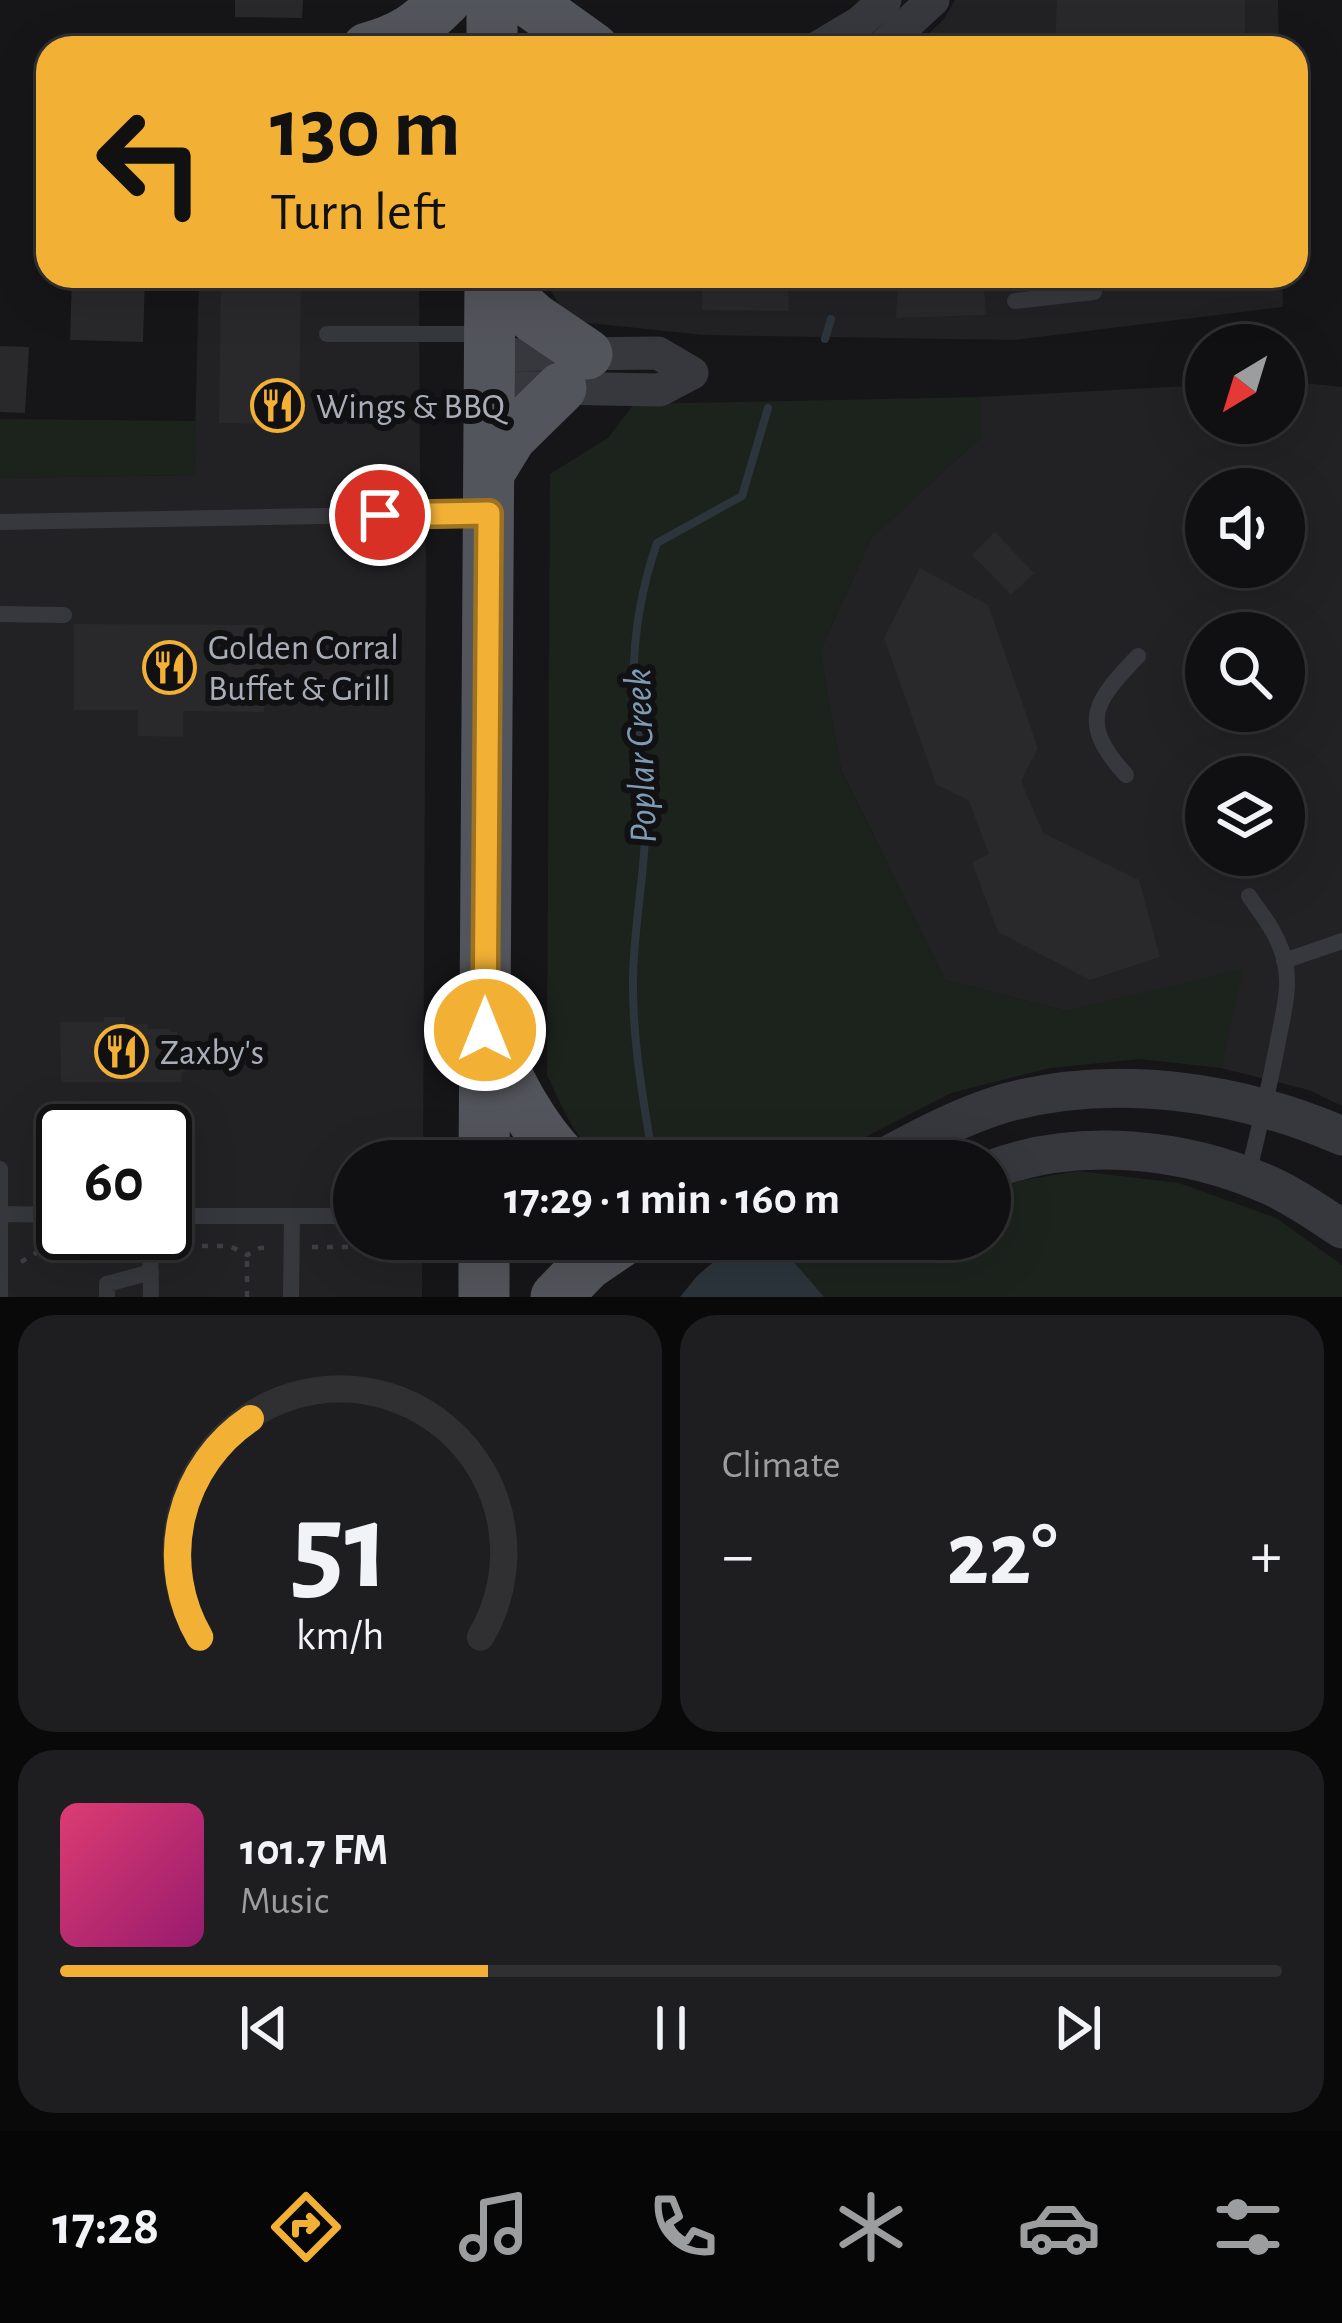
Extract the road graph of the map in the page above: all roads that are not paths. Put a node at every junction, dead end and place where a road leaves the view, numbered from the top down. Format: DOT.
graph roads {
  1 [pos="446,0"];
  2 [pos="492,0"];
  3 [pos="526,0"];
  4 [pos="885,0"];
  5 [pos="933,0"];
  6 [pos="403,36"];
  7 [pos="492,36"];
  8 [pos="576,36"];
  9 [pos="837,36"];
  10 [pos="894,36"];
  11 [pos="490,288"];
  12 [pos="501,288"];
  13 [pos="1094,292"];
  14 [pos="1015,301"];
  15 [pos="327,334"];
  16 [pos="490,359"];
  17 [pos="574,371"];
  18 [pos="489,493"];
  19 [pos="0,522"];
  20 [pos="0,614"];
  21 [pos="64,615"];
  22 [pos="1138,656"];
  23 [pos="1126,775"];
  24 [pos="1249,896"];
  25 [pos="1342,941"];
  26 [pos="1284,961"];
  27 [pos="485,1030"];
  28 [pos="1263,1110"];
  29 [pos="1342,1136"];
  30 [pos="484,1140"];
  31 [pos="547,1140"];
  32 [pos="917,1140"];
  33 [pos="1011,1163"];
  34 [pos="0,1169"];
  35 [pos="1247,1176"];
  36 [pos="0,1214"];
  37 [pos="36,1215"];
  38 [pos="192,1216"];
  39 [pos="292,1216"];
  40 [pos="333,1216"];
  41 [pos="1342,1229"];
  42 [pos="151,1260"];
  43 [pos="484,1260"];
  44 [pos="594,1260"];
  45 [pos="151,1271"];
  46 [pos="0,1274"];
  47 [pos="0,1297"];
  48 [pos="106,1297"];
  49 [pos="151,1297"];
  50 [pos="291,1297"];
  51 [pos="484,1297"];
  52 [pos="556,1297"];
  1 -- 6 [label="main road"];
  2 -- 7 [label="main road"];
  3 -- 8 [label="main road"];
  4 -- 9 [label="street"];
  5 -- 10 [label="street"];
  11 -- 16 [label="main road"];
  12 -- 17 [label="main road"];
  13 -- 14 [label="lane"];
  15 -- 16 [label="lane"];
  16 -- 17 [label="street"];
  16 -- 18 [label="main road"];
  17 -- 18 [label="main road"];
  18 -- 19 [label="lane"];
  18 -- 27 [label="main road"];
  20 -- 21 [label="lane"];
  22 -- 23 [label="lane"];
  24 -- 26 [label="lane"];
  25 -- 26 [label="lane"];
  26 -- 28 [label="lane"];
  27 -- 30 [label="main road"];
  27 -- 31 [label="main road"];
  28 -- 29 [label="street"];
  28 -- 32 [label="street"];
  28 -- 35 [label="lane"];
  33 -- 35 [label="street"];
  34 -- 36 [label="lane"];
  35 -- 41 [label="street"];
  36 -- 37 [label="lane"];
  36 -- 46 [label="lane"];
  38 -- 39 [label="lane"];
  39 -- 40 [label="lane"];
  39 -- 50 [label="lane"];
  42 -- 45 [label="lane"];
  43 -- 51 [label="main road"];
  44 -- 52 [label="main road"];
  45 -- 48 [label="lane"];
  45 -- 49 [label="lane"];
  46 -- 47 [label="lane"];
}
